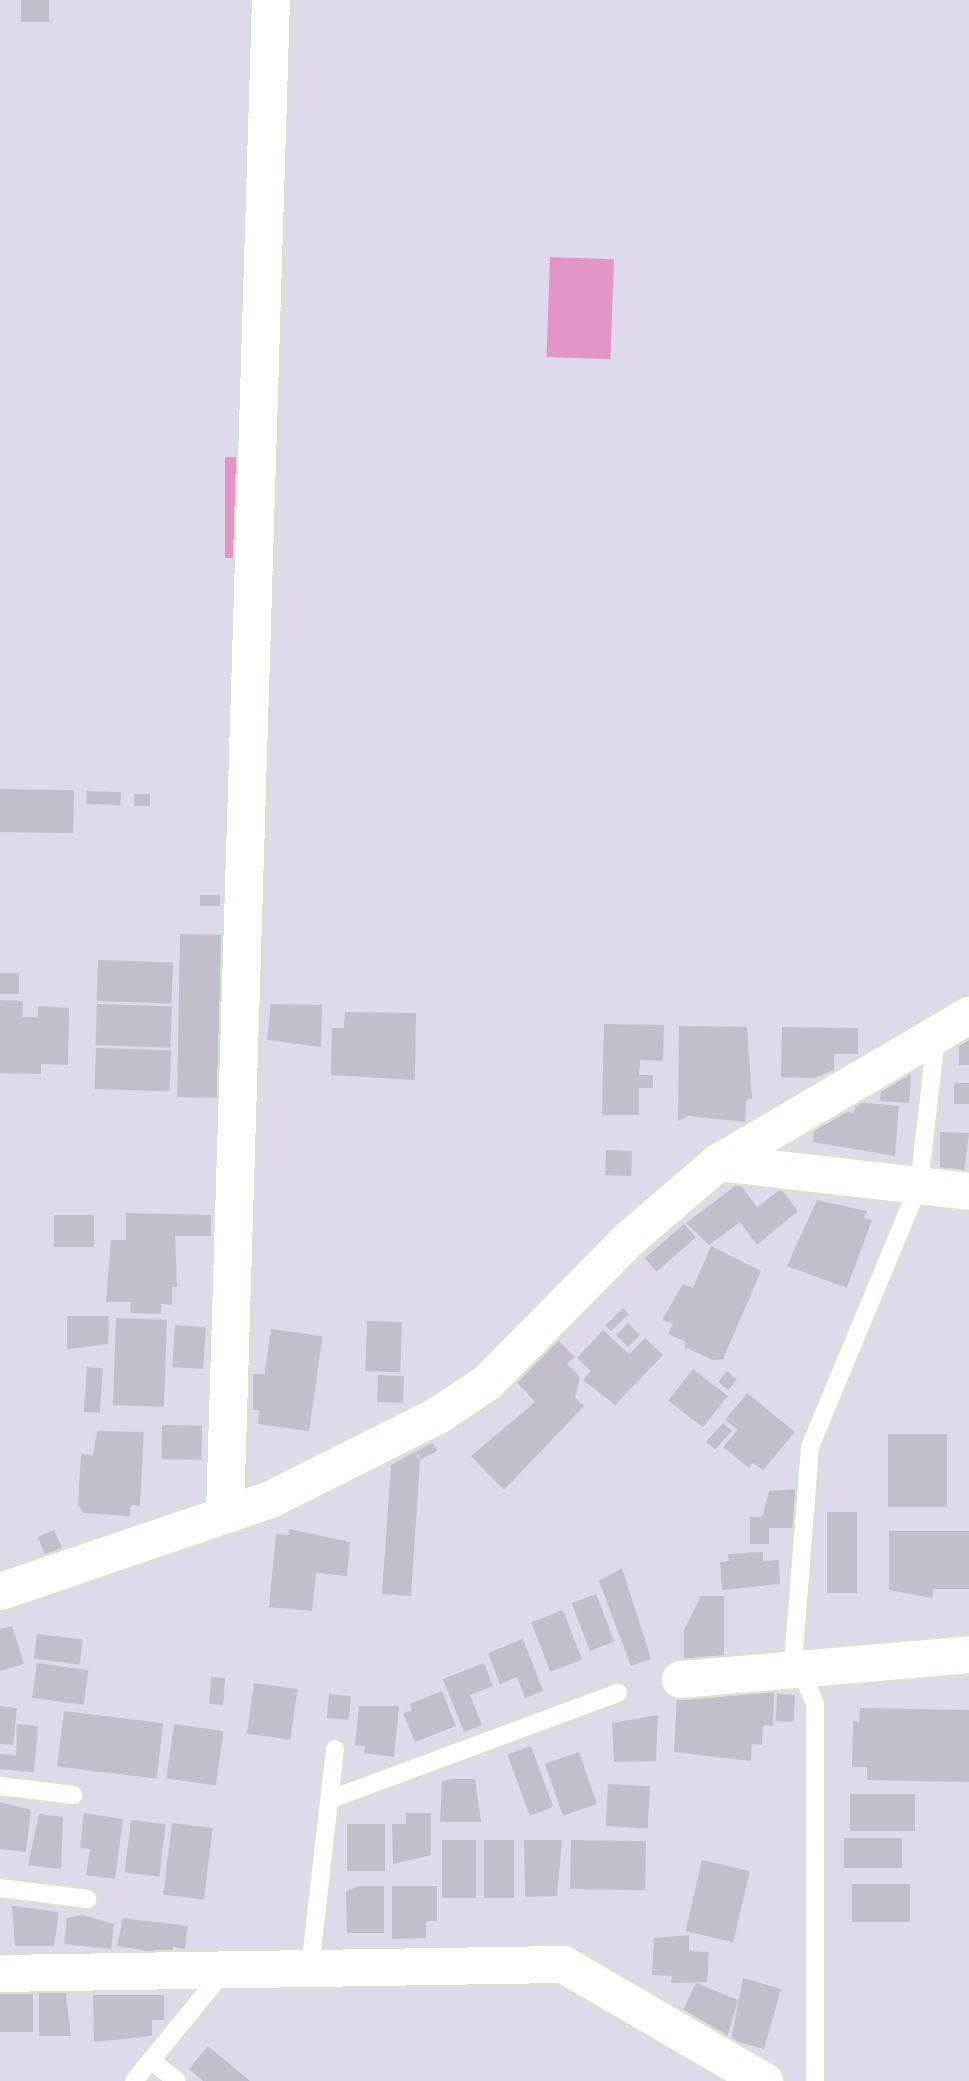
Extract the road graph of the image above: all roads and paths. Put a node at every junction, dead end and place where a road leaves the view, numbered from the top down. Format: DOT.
graph roads {
  1 [pos="271,0"];
  2 [pos="969,1015"];
  3 [pos="936,1039"];
  4 [pos="718,1162"];
  5 [pos="919,1185"];
  6 [pos="969,1191"];
  7 [pos="225,1513"];
  8 [pos="0,1591"];
  9 [pos="969,1654"];
  10 [pos="801,1668"];
  11 [pos="680,1679"];
  12 [pos="618,1693"];
  13 [pos="335,1749"];
  14 [pos="0,1786"];
  15 [pos="73,1795"];
  16 [pos="331,1799"];
  17 [pos="0,1888"];
  18 [pos="87,1899"];
  19 [pos="226,1968"];
  20 [pos="310,1968"];
  21 [pos="0,1973"];
  22 [pos="151,2060"];
  23 [pos="134,2081"];
  24 [pos="177,2081"];
  25 [pos="764,2081"];
  26 [pos="815,2081"];
  1 -- 7 [label="street"];
  2 -- 3 [label="street"];
  3 -- 4 [label="street"];
  3 -- 5 [label="lane"];
  4 -- 5 [label="street"];
  4 -- 7 [label="street"];
  5 -- 6 [label="street"];
  5 -- 10 [label="lane"];
  7 -- 8 [label="street"];
  9 -- 10 [label="street"];
  10 -- 11 [label="street"];
  10 -- 26 [label="lane"];
  12 -- 16 [label="lane"];
  13 -- 16 [label="lane"];
  14 -- 15 [label="lane"];
  16 -- 20 [label="lane"];
  17 -- 18 [label="lane"];
  19 -- 20 [label="street"];
  19 -- 21 [label="street"];
  19 -- 22 [label="lane"];
  20 -- 25 [label="street"];
  22 -- 23 [label="lane"];
  22 -- 24 [label="lane"];
}
